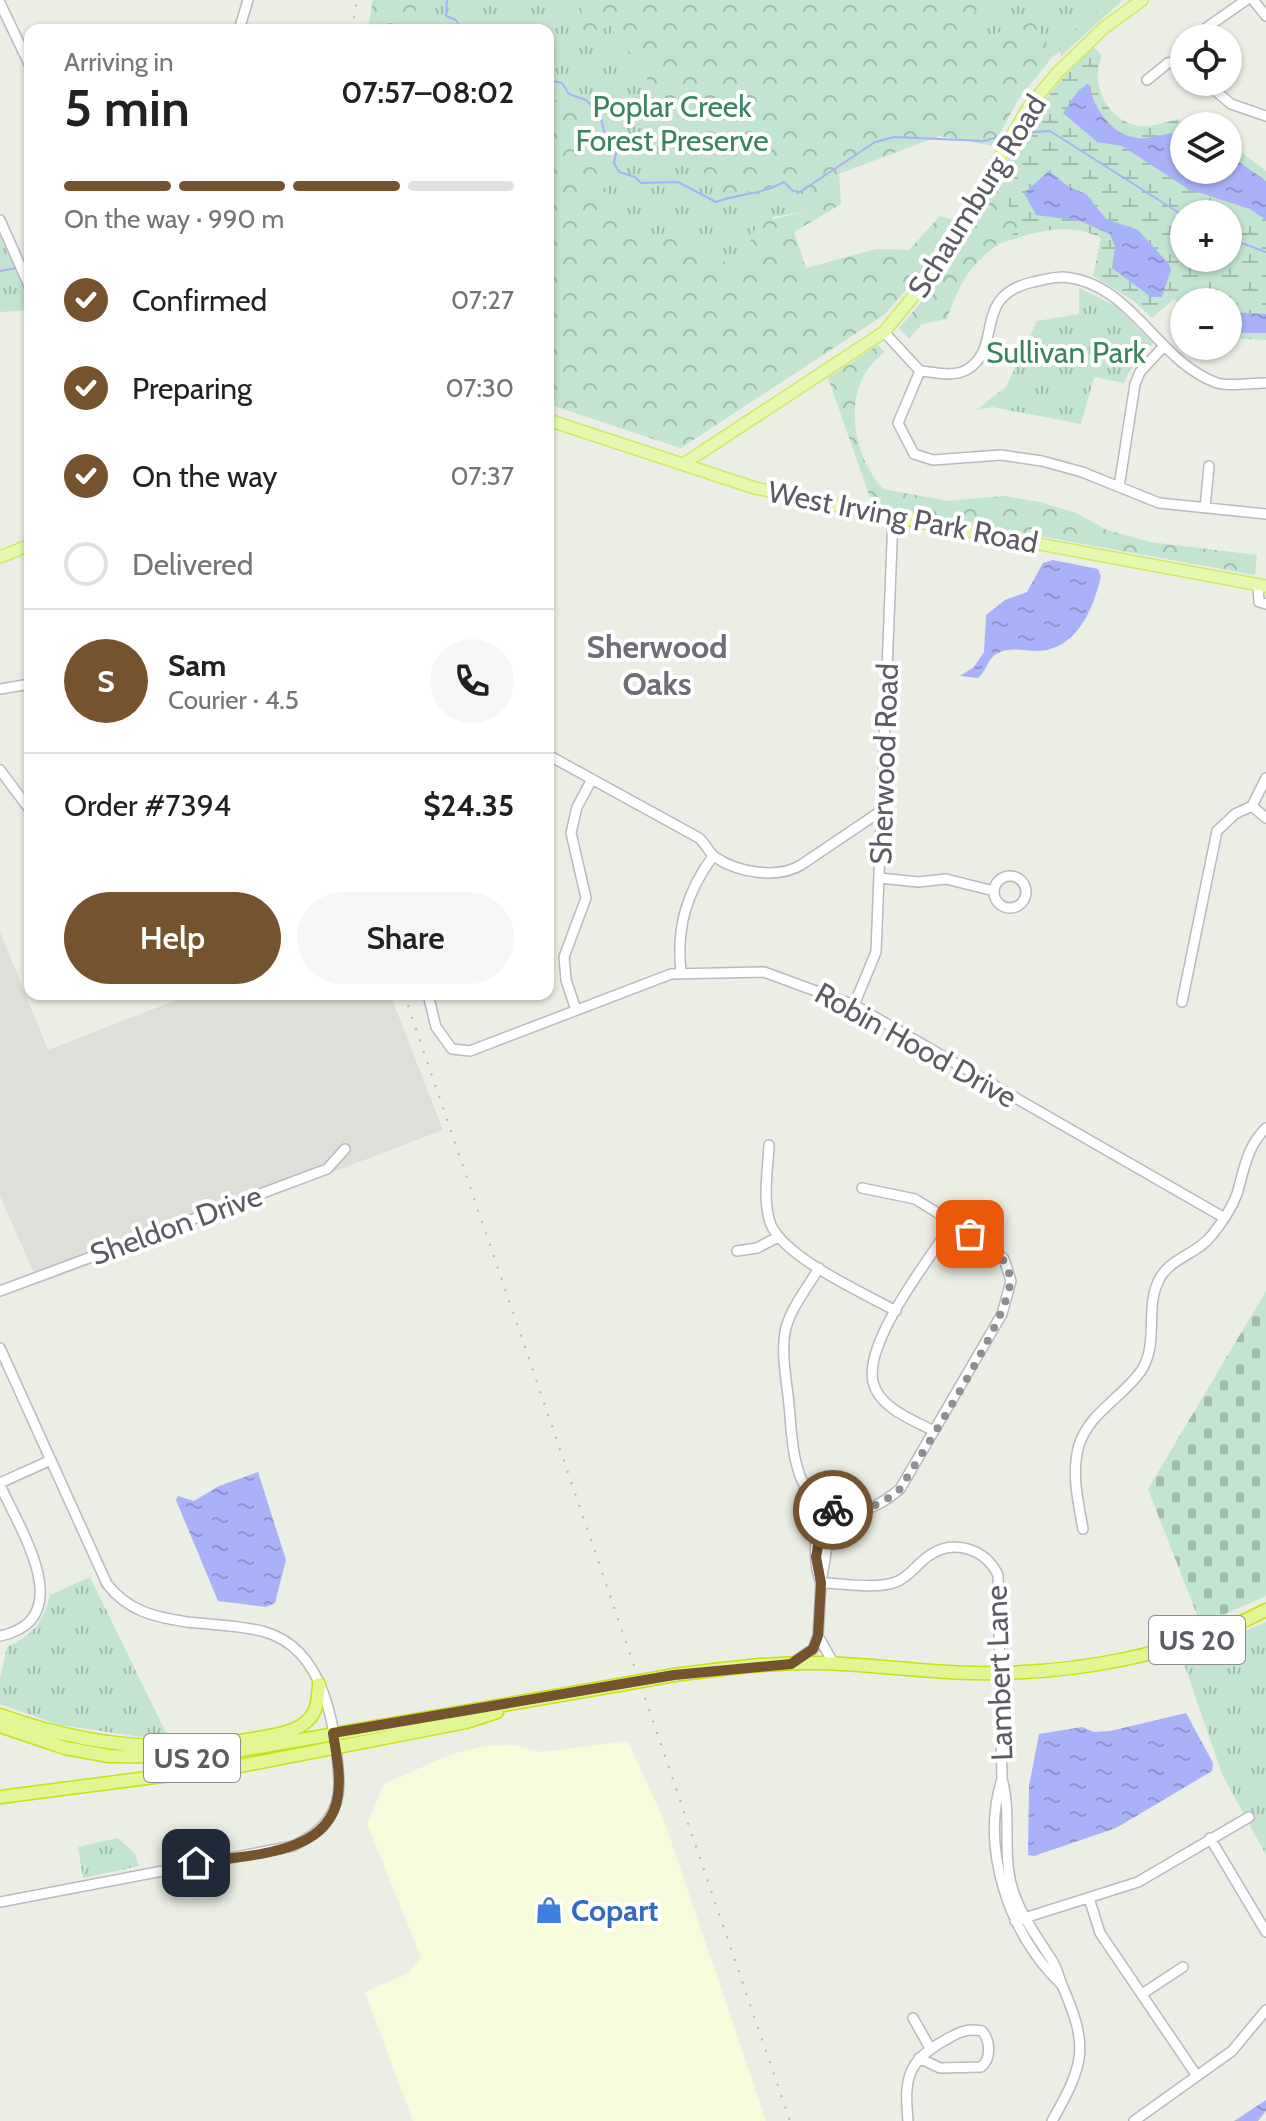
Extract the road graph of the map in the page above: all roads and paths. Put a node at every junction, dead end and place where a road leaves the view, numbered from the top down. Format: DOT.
graph roads {
  1 [pos="248,0"];
  2 [pos="1142,0"];
  3 [pos="1246,0"];
  4 [pos="1253,0"];
  5 [pos="0,3"];
  6 [pos="1265,10"];
  7 [pos="241,24"];
  8 [pos="1212,24"];
  9 [pos="24,53"];
  10 [pos="1170,63"];
  11 [pos="1147,80"];
  12 [pos="1222,96"];
  13 [pos="1266,116"];
  14 [pos="0,220"];
  15 [pos="24,273"];
  16 [pos="884,332"];
  17 [pos="1164,346"];
  18 [pos="920,371"];
  19 [pos="1266,383"];
  20 [pos="554,422"];
  21 [pos="712,445"];
  22 [pos="685,463"];
  23 [pos="1209,466"];
  24 [pos="717,475"];
  25 [pos="1119,487"];
  26 [pos="1205,508"];
  27 [pos="1266,514"];
  28 [pos="893,517"];
  29 [pos="24,547"];
  30 [pos="0,557"];
  31 [pos="1262,585"];
  32 [pos="1266,604"];
  33 [pos="24,685"];
  34 [pos="0,689"];
  35 [pos="554,758"];
  36 [pos="0,770"];
  37 [pos="1266,778"];
  38 [pos="592,779"];
  39 [pos="24,802"];
  40 [pos="1252,806"];
  41 [pos="881,811"];
  42 [pos="1266,818"];
  43 [pos="713,856"];
  44 [pos="880,878"];
  45 [pos="994,891"];
  46 [pos="681,971"];
  47 [pos="429,1000"];
  48 [pos="1182,1002"];
  49 [pos="854,1005"];
  50 [pos="575,1007"];
  51 [pos="1266,1128"];
  52 [pos="769,1145"];
  53 [pos="345,1149"];
  54 [pos="862,1188"];
  55 [pos="1223,1217"];
  56 [pos="952,1224"];
  57 [pos="778,1237"];
  58 [pos="737,1251"];
  59 [pos="819,1268"];
  60 [pos="0,1291"];
  61 [pos="896,1311"];
  62 [pos="0,1348"];
  63 [pos="934,1431"];
  64 [pos="51,1460"];
  65 [pos="0,1484"];
  66 [pos="829,1509"];
  67 [pos="1083,1529"];
  68 [pos="821,1583"];
  69 [pos="1266,1610"];
  70 [pos="0,1636"];
  71 [pos="818,1636"];
  72 [pos="791,1664"];
  73 [pos="834,1664"];
  74 [pos="1001,1673"];
  75 [pos="319,1684"];
  76 [pos="518,1704"];
  77 [pos="0,1715"];
  78 [pos="0,1726"];
  79 [pos="333,1733"];
  80 [pos="335,1748"];
  81 [pos="0,1797"];
  82 [pos="1249,1817"];
  83 [pos="1210,1838"];
  84 [pos="1089,1898"];
  85 [pos="0,1902"];
  86 [pos="1021,1920"];
  87 [pos="1266,1932"];
  88 [pos="1183,1967"];
  89 [pos="1142,1994"];
  90 [pos="1266,2010"];
  91 [pos="913,2018"];
  92 [pos="930,2048"];
  93 [pos="919,2058"];
  94 [pos="1197,2076"];
  95 [pos="908,2121"];
  96 [pos="1052,2121"];
  97 [pos="1134,2121"];
  1 -- 7 [label="street"];
  2 -- 16 [label="main road, Schaumburg Road"];
  3 -- 8 [label="street"];
  4 -- 6 [label="street"];
  5 -- 9 [label="street"];
  10 -- 11 [label="street"];
  12 -- 13 [label="street"];
  14 -- 15 [label="street"];
  16 -- 18 [label="street"];
  16 -- 21 [label="main road, Schaumburg Road"];
  17 -- 18 [label="street"];
  17 -- 19 [label="street"];
  17 -- 25 [label="street"];
  18 -- 25 [label="street"];
  20 -- 22 [label="main road, West Irving Park Road"];
  21 -- 22 [label="main road, Schaumburg Road"];
  21 -- 24 [label="main road"];
  22 -- 24 [label="main road, West Irving Park Road"];
  23 -- 26 [label="street"];
  24 -- 28 [label="main road, West Irving Park Road"];
  25 -- 26 [label="street"];
  26 -- 27 [label="street"];
  28 -- 31 [label="main road, West Irving Park Road"];
  28 -- 41 [label="street, Sherwood Road"];
  29 -- 30 [label="main road"];
  31 -- 32 [label="street"];
  33 -- 34 [label="street"];
  35 -- 38 [label="street"];
  36 -- 39 [label="street"];
  37 -- 40 [label="street"];
  38 -- 43 [label="street"];
  38 -- 50 [label="street"];
  40 -- 42 [label="street"];
  40 -- 48 [label="street"];
  41 -- 43 [label="street"];
  41 -- 44 [label="street, Sherwood Road"];
  43 -- 46 [label="street"];
  44 -- 45 [label="street"];
  44 -- 49 [label="street, Sherwood Road"];
  46 -- 49 [label="street, Robin Hood Drive"];
  46 -- 50 [label="street, Robin Hood Drive"];
  47 -- 50 [label="street, Robin Hood Drive"];
  49 -- 55 [label="street, Robin Hood Drive"];
  51 -- 55 [label="street"];
  52 -- 57 [label="street"];
  53 -- 60 [label="street, Sheldon Drive"];
  54 -- 56 [label="street"];
  55 -- 67 [label="street"];
  56 -- 61 [label="street"];
  56 -- 63 [label="street"];
  57 -- 58 [label="street"];
  57 -- 59 [label="street"];
  59 -- 61 [label="street"];
  59 -- 66 [label="street"];
  61 -- 63 [label="street"];
  62 -- 64 [label="street"];
  63 -- 66 [label="street"];
  64 -- 65 [label="street"];
  64 -- 75 [label="street"];
  65 -- 70 [label="street"];
  66 -- 68 [label="street"];
  68 -- 71 [label="street"];
  68 -- 74 [label="street, Lambert Lane"];
  69 -- 74 [label="highway, US 20"];
  71 -- 72 [label="street"];
  71 -- 73 [label="street"];
  72 -- 73 [label="highway, US 20"];
  72 -- 76 [label="highway, US 20, bridge"];
  73 -- 74 [label="highway, US 20"];
  74 -- 86 [label="street, Lambert Lane"];
  75 -- 77 [label="highway"];
  75 -- 79 [label="street"];
  76 -- 79 [label="highway, US 20"];
  76 -- 80 [label="highway, US 20"];
  78 -- 79 [label="highway, US 20"];
  79 -- 80 [label="street"];
  80 -- 81 [label="highway, US 20"];
  80 -- 85 [label="street"];
  82 -- 83 [label="street"];
  83 -- 84 [label="street"];
  83 -- 87 [label="street"];
  84 -- 86 [label="street"];
  84 -- 89 [label="street"];
  86 -- 96 [label="street, Lambert Lane"];
  88 -- 89 [label="street"];
  89 -- 94 [label="street"];
  90 -- 94 [label="street"];
  91 -- 92 [label="street"];
  92 -- 93 [label="street"];
  92 -- 93 [label="street"];
  93 -- 95 [label="street"];
  94 -- 97 [label="street"];
}
